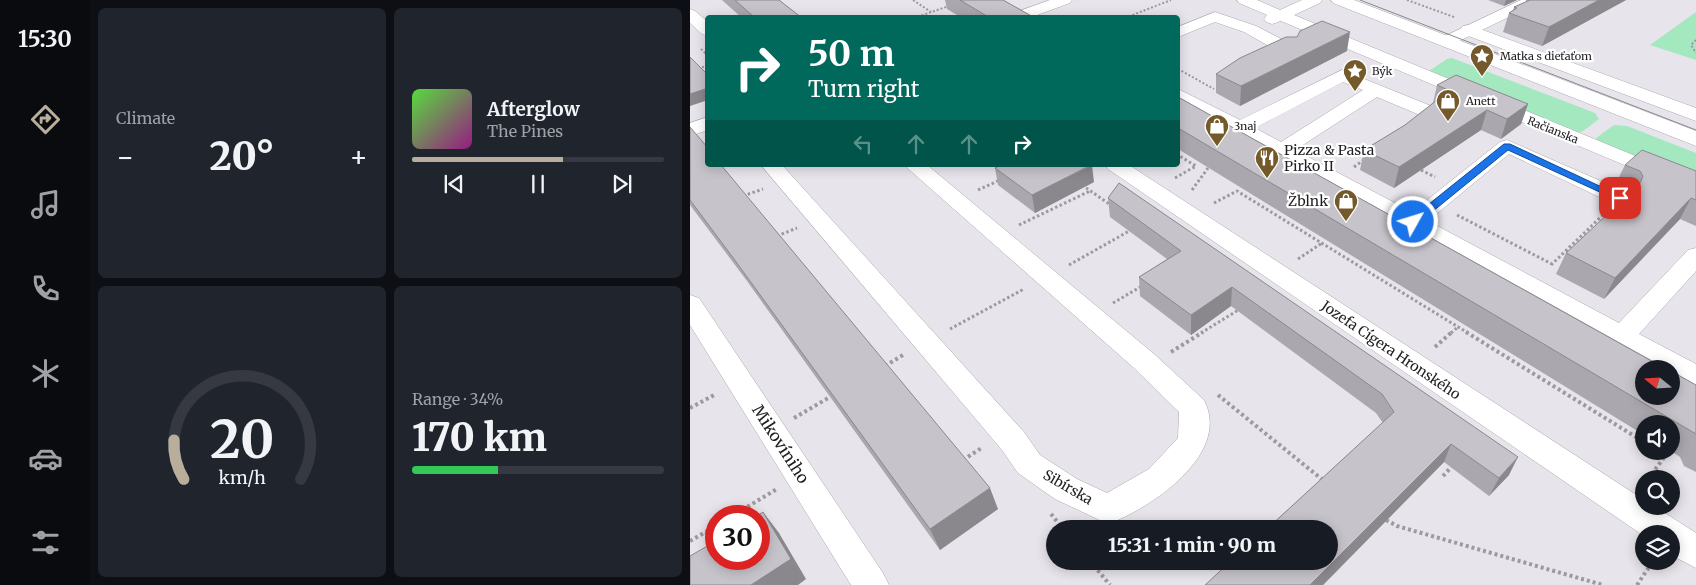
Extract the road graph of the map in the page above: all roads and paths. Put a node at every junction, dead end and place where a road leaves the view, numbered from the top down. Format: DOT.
graph roads {
  1 [pos="913,0"];
  2 [pos="1065,0"];
  3 [pos="1171,0"];
  4 [pos="1244,0"];
  5 [pos="1315,0"];
  6 [pos="1339,0"];
  7 [pos="1407,0"];
  8 [pos="1533,0"];
  9 [pos="950,6"];
  10 [pos="932,12"];
  11 [pos="690,14"];
  12 [pos="923,15"];
  13 [pos="1028,15"];
  14 [pos="1133,15"];
  15 [pos="1280,16"];
  16 [pos="1258,25"];
  17 [pos="705,28"];
  18 [pos="1457,29"];
  19 [pos="1180,31"];
  20 [pos="1696,40"];
  21 [pos="1289,50"];
  22 [pos="1696,53"];
  23 [pos="705,67"];
  24 [pos="695,69"];
  25 [pos="1180,70"];
  26 [pos="1410,71"];
  27 [pos="1384,86"];
  28 [pos="1184,97"];
  29 [pos="1434,114"];
  30 [pos="1696,116"];
  31 [pos="705,125"];
  32 [pos="1240,128"];
  33 [pos="690,130"];
  34 [pos="1696,139"];
  35 [pos="1580,141"];
  36 [pos="1281,150"];
  37 [pos="1180,156"];
  38 [pos="1368,158"];
  39 [pos="1559,158"];
  40 [pos="916,167"];
  41 [pos="1118,167"];
  42 [pos="1208,168"];
  43 [pos="768,176"];
  44 [pos="1007,177"];
  45 [pos="1334,180"];
  46 [pos="1076,181"];
  47 [pos="1170,181"];
  48 [pos="1696,189"];
  49 [pos="1090,191"];
  50 [pos="973,192"];
  51 [pos="1191,192"];
  52 [pos="741,197"];
  53 [pos="1620,198"];
  54 [pos="1436,204"];
  55 [pos="1208,207"];
  56 [pos="1115,208"];
  57 [pos="1413,222"];
  58 [pos="800,227"];
  59 [pos="1014,227"];
  60 [pos="1134,228"];
  61 [pos="774,237"];
  62 [pos="1696,256"];
  63 [pos="1552,264"];
  64 [pos="1046,278"];
  65 [pos="1142,285"];
  66 [pos="1529,286"];
  67 [pos="690,304"];
  68 [pos="1110,305"];
  69 [pos="1242,308"];
  70 [pos="1621,336"];
  71 [pos="926,342"];
  72 [pos="1169,354"];
  73 [pos="882,368"];
  74 [pos="1696,377"];
  75 [pos="723,391"];
  76 [pos="830,397"];
  77 [pos="690,408"];
  78 [pos="772,430"];
  79 [pos="1635,436"];
  80 [pos="990,443"];
  81 [pos="960,462"];
  82 [pos="1456,462"];
  83 [pos="1443,476"];
  84 [pos="782,486"];
  85 [pos="750,505"];
  86 [pos="1386,520"];
  87 [pos="1655,525"];
  88 [pos="705,533"];
  89 [pos="690,542"];
  90 [pos="1680,542"];
  91 [pos="1696,552"];
  92 [pos="1098,570"];
  93 [pos="1647,570"];
  94 [pos="871,585"];
  95 [pos="1110,585"];
  96 [pos="1603,585"];
  97 [pos="1637,585"];
  1 -- 10 [label="path"];
  2 -- 13 [label="street"];
  3 -- 14 [label="path"];
  4 -- 15 [label="street, Račianska"];
  5 -- 15 [label="street"];
  6 -- 18 [label="main road"];
  7 -- 18 [label="path"];
  8 -- 18 [label="street"];
  9 -- 10 [label="path"];
  10 -- 12 [label="path"];
  11 -- 17 [label="street"];
  15 -- 16 [label="street"];
  15 -- 26 [label="street, Račianska"];
  18 -- 30 [label="main road"];
  18 -- 34 [label="main road"];
  19 -- 21 [label="street"];
  20 -- 22 [label="path"];
  23 -- 24 [label="path"];
  25 -- 28 [label="path"];
  26 -- 27 [label="street"];
  26 -- 35 [label="street, Račianska"];
  27 -- 29 [label="street"];
  27 -- 32 [label="street"];
  27 -- 36 [label="street"];
  28 -- 32 [label="street"];
  31 -- 33 [label="street"];
  32 -- 36 [label="street"];
  35 -- 39 [label="street"];
  35 -- 48 [label="street, Račianska"];
  36 -- 45 [label="street"];
  37 -- 47 [label="path"];
  38 -- 45 [label="path"];
  40 -- 64 [label="street, Sibírska"];
  41 -- 87 [label="street, Jozefa Cígera Hronského"];
  42 -- 51 [label="path"];
  43 -- 52 [label="path"];
  43 -- 71 [label="street, Sibírska"];
  44 -- 50 [label="path"];
  45 -- 57 [label="street"];
  46 -- 49 [label="path"];
  49 -- 56 [label="path"];
  49 -- 59 [label="path"];
  53 -- 54 [label="street"];
  53 -- 63 [label="path"];
  54 -- 57 [label="street"];
  54 -- 63 [label="path"];
  55 -- 79 [label="path"];
  57 -- 66 [label="street"];
  58 -- 61 [label="path"];
  60 -- 64 [label="path"];
  62 -- 70 [label="street"];
  63 -- 66 [label="path"];
  64 -- 71 [label="path"];
  64 -- 71 [label="street, Sibírska"];
  65 -- 68 [label="path"];
  66 -- 70 [label="street"];
  67 -- 78 [label="street, Mikovíniho"];
  69 -- 72 [label="path"];
  70 -- 74 [label="street"];
  71 -- 73 [label="path"];
  75 -- 77 [label="path"];
  76 -- 78 [label="path"];
  78 -- 94 [label="street, Mikovíniho"];
  80 -- 81 [label="path"];
  82 -- 83 [label="path"];
  84 -- 85 [label="path"];
  86 -- 96 [label="path"];
  88 -- 89 [label="path"];
  90 -- 91 [label="street"];
  92 -- 95 [label="path"];
  93 -- 97 [label="path"];
}
